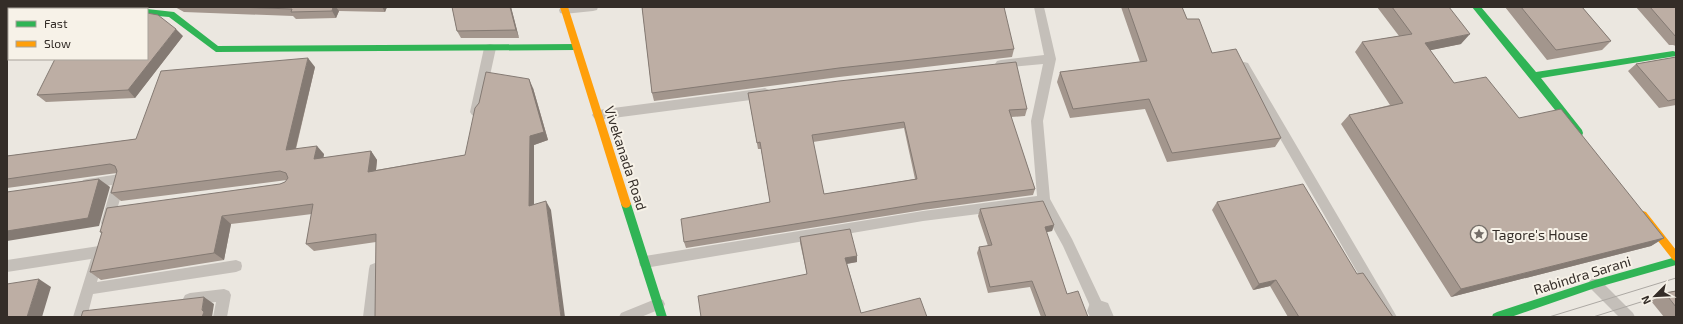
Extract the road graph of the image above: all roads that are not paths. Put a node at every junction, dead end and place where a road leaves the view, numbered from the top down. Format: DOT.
graph roads {
  1 [pos="76,7"];
  2 [pos="593,7"];
  3 [pos="1039,7"];
  4 [pos="1476,7"];
  5 [pos="90,8"];
  6 [pos="564,8"];
  7 [pos="173,10"];
  8 [pos="148,12"];
  9 [pos="576,47"];
  10 [pos="490,48"];
  11 [pos="1237,54"];
  12 [pos="1673,54"];
  13 [pos="1050,59"];
  14 [pos="987,66"];
  15 [pos="1534,76"];
  16 [pos="778,91"];
  17 [pos="476,112"];
  18 [pos="598,115"];
  19 [pos="1583,139"];
  20 [pos="74,185"];
  21 [pos="1044,200"];
  22 [pos="1637,207"];
  23 [pos="126,208"];
  24 [pos="110,210"];
  25 [pos="99,252"];
  26 [pos="1676,257"];
  27 [pos="1676,261"];
  28 [pos="645,262"];
  29 [pos="7,266"];
  30 [pos="236,266"];
  31 [pos="375,269"];
  32 [pos="1595,284"];
  33 [pos="88,289"];
  34 [pos="176,301"];
  35 [pos="658,304"];
  36 [pos="97,310"];
  37 [pos="1101,314"];
  38 [pos="81,315"];
  39 [pos="220,317"];
  40 [pos="370,317"];
  41 [pos="626,317"];
  42 [pos="662,317"];
  43 [pos="1390,317"];
  44 [pos="1497,317"];
  45 [pos="1628,317"];
  1 -- 5 [label="street"];
  2 -- 6 [label="lane"];
  3 -- 13 [label="lane"];
  4 -- 15 [label="street"];
  6 -- 9 [label="street, Vivekanada Road"];
  7 -- 8 [label="street"];
  7 -- 10 [label="street"];
  9 -- 10 [label="street"];
  9 -- 18 [label="street, Vivekanada Road"];
  10 -- 17 [label="lane"];
  11 -- 43 [label="lane"];
  12 -- 15 [label="street"];
  13 -- 14 [label="lane"];
  13 -- 21 [label="lane"];
  15 -- 19 [label="street"];
  16 -- 18 [label="lane"];
  18 -- 28 [label="street, Vivekanada Road"];
  20 -- 24 [label="lane"];
  21 -- 28 [label="lane"];
  21 -- 37 [label="lane"];
  22 -- 26 [label="street"];
  23 -- 24 [label="lane"];
  24 -- 25 [label="lane"];
  25 -- 29 [label="lane"];
  25 -- 33 [label="lane"];
  27 -- 32 [label="street, Rabindra Sarani"];
  28 -- 35 [label="street, Vivekanada Road"];
  30 -- 33 [label="lane"];
  31 -- 40 [label="lane"];
  32 -- 44 [label="street, Rabindra Sarani"];
  32 -- 45 [label="lane"];
  33 -- 38 [label="lane"];
  34 -- 39 [label="lane"];
  35 -- 41 [label="lane"];
  35 -- 42 [label="street, Vivekanada Road"];
  36 -- 38 [label="lane"];
}
